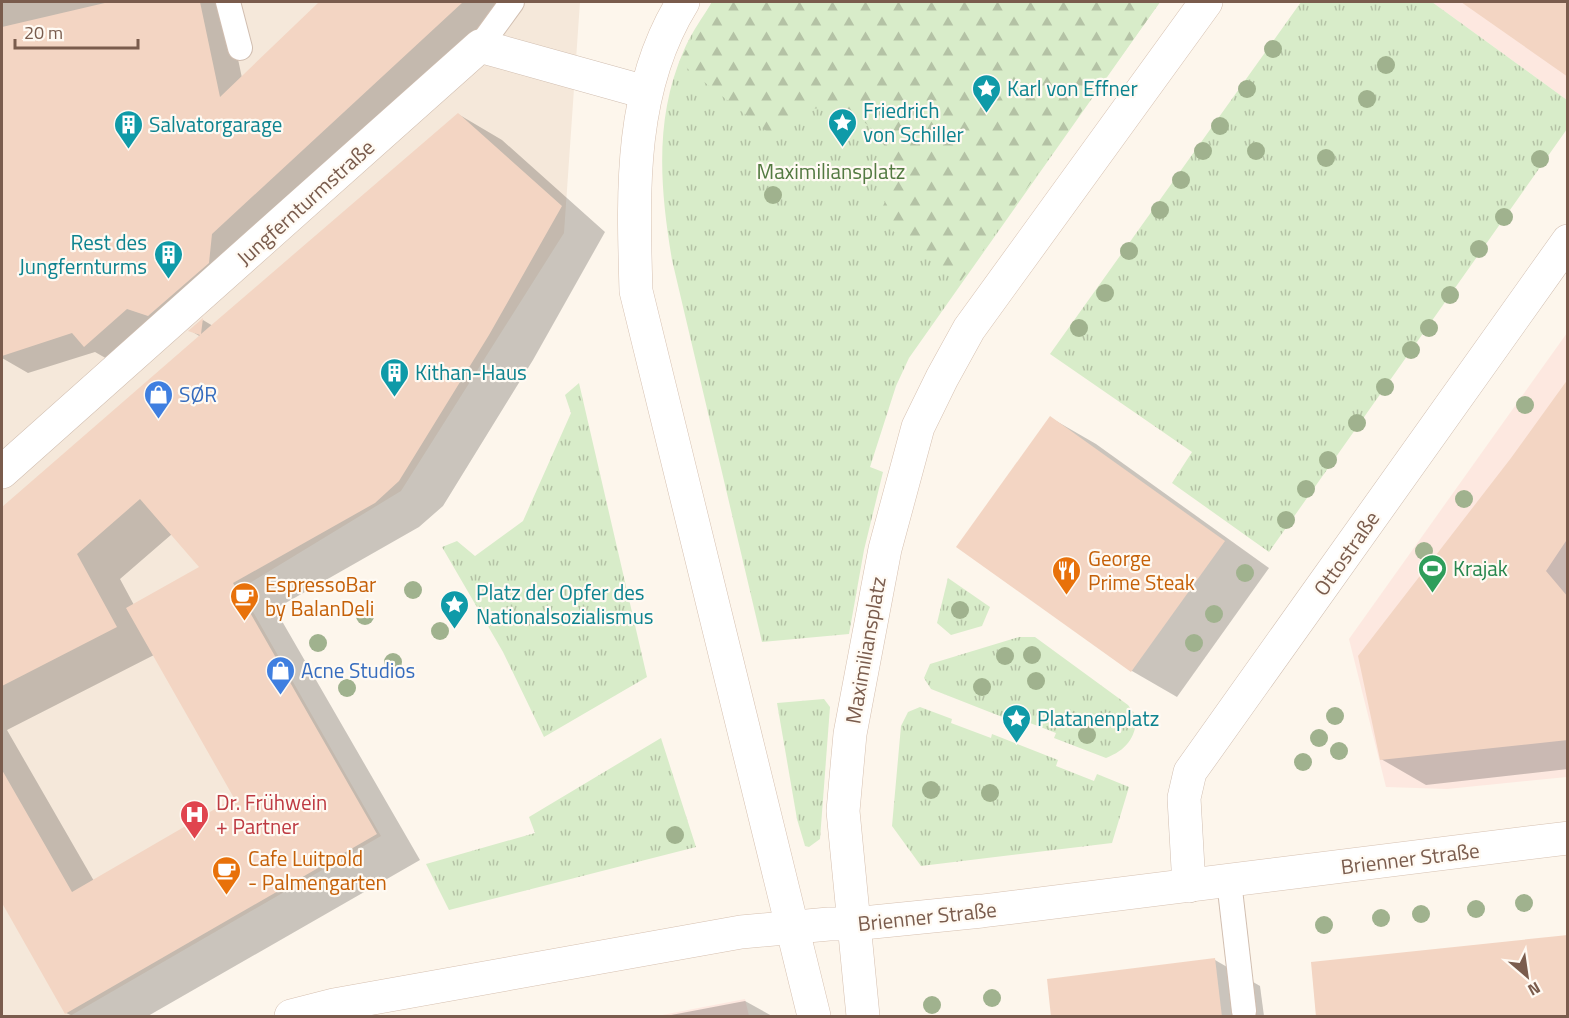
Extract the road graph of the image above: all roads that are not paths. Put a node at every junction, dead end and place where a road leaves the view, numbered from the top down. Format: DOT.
graph roads {
  1 [pos="228,2"];
  2 [pos="512,2"];
  3 [pos="683,2"];
  4 [pos="1206,2"];
  5 [pos="480,46"];
  6 [pos="240,48"];
  7 [pos="645,93"];
  8 [pos="1568,241"];
  9 [pos="2,472"];
  10 [pos="1568,838"];
  11 [pos="1229,881"];
  12 [pos="1189,886"];
  13 [pos="853,924"];
  14 [pos="790,926"];
  15 [pos="1244,1011"];
  16 [pos="291,1017"];
  17 [pos="814,1017"];
  18 [pos="863,1017"];
  1 -- 6 [label="lane"];
  2 -- 5 [label="lane"];
  3 -- 7 [label="main road"];
  4 -- 13 [label="main road, Maximiliansplatz"];
  5 -- 7 [label="main road"];
  5 -- 9 [label="main road, Jungfernturmstraße"];
  7 -- 14 [label="main road"];
  8 -- 12 [label="main road, Ottostraße"];
  10 -- 11 [label="main road, Brienner Straße"];
  11 -- 12 [label="main road, Brienner Straße"];
  11 -- 15 [label="lane"];
  12 -- 13 [label="main road, Brienner Straße"];
  13 -- 14 [label="main road, Brienner Straße"];
  13 -- 18 [label="main road, Maximiliansplatz"];
  14 -- 16 [label="main road, Brienner Straße"];
  14 -- 17 [label="main road"];
}
